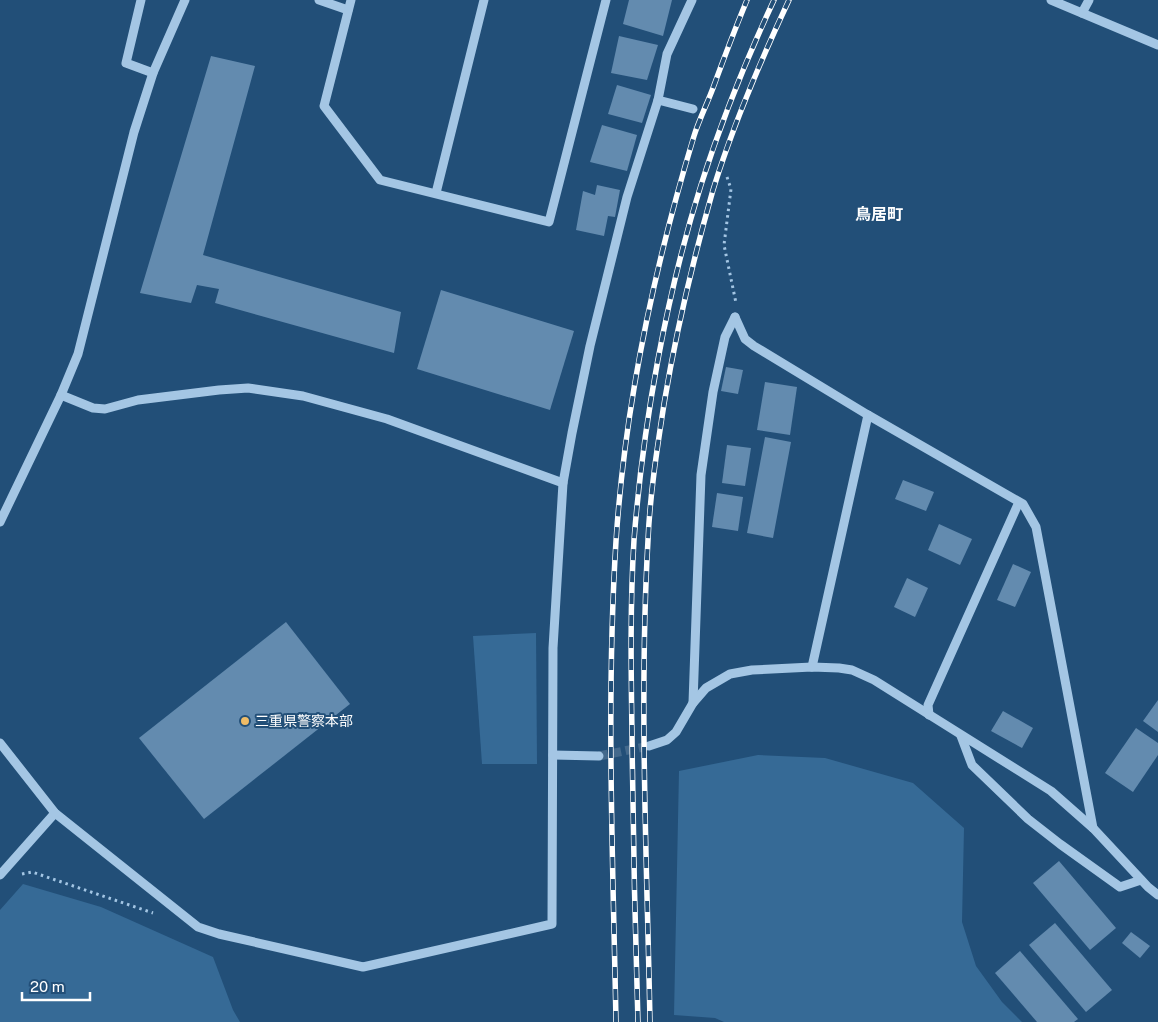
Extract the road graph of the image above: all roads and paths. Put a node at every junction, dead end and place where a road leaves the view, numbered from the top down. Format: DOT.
graph roads {
  1 [pos="141,0"];
  2 [pos="185,0"];
  3 [pos="319,0"];
  4 [pos="350,0"];
  5 [pos="484,0"];
  6 [pos="606,0"];
  7 [pos="692,0"];
  8 [pos="1051,0"];
  9 [pos="1089,0"];
  10 [pos="348,10"];
  11 [pos="1082,13"];
  12 [pos="1158,45"];
  13 [pos="153,73"];
  14 [pos="658,100"];
  15 [pos="692,109"];
  16 [pos="727,177"];
  17 [pos="436,193"];
  18 [pos="735,317"];
  19 [pos="61,396"];
  20 [pos="868,414"];
  21 [pos="563,483"];
  22 [pos="1019,502"];
  23 [pos="0,522"];
  24 [pos="812,667"];
  25 [pos="693,703"];
  26 [pos="929,716"];
  27 [pos="961,736"];
  28 [pos="0,743"];
  29 [pos="649,746"];
  30 [pos="552,755"];
  31 [pos="599,756"];
  32 [pos="55,812"];
  33 [pos="1093,828"];
  34 [pos="0,875"];
  35 [pos="16,875"];
  36 [pos="1141,880"];
  37 [pos="1158,895"];
  38 [pos="157,914"];
  1 -- 13 [label="street"];
  2 -- 13 [label="street"];
  3 -- 10 [label="street"];
  4 -- 10 [label="street"];
  5 -- 17 [label="street"];
  6 -- 17 [label="street"];
  7 -- 14 [label="street"];
  8 -- 11 [label="street"];
  9 -- 11 [label="street"];
  10 -- 17 [label="street"];
  11 -- 12 [label="street"];
  13 -- 19 [label="street"];
  14 -- 15 [label="street"];
  14 -- 21 [label="street"];
  16 -- 18 [label="path"];
  18 -- 20 [label="street"];
  18 -- 25 [label="street"];
  19 -- 21 [label="street"];
  19 -- 23 [label="street"];
  20 -- 22 [label="street"];
  20 -- 24 [label="street"];
  21 -- 30 [label="street"];
  22 -- 26 [label="street"];
  22 -- 33 [label="street"];
  24 -- 25 [label="street"];
  24 -- 26 [label="street"];
  25 -- 29 [label="street"];
  26 -- 27 [label="street"];
  27 -- 33 [label="street"];
  27 -- 36 [label="street"];
  28 -- 32 [label="street"];
  30 -- 31 [label="street"];
  30 -- 32 [label="street"];
  32 -- 34 [label="street"];
  33 -- 36 [label="street"];
  35 -- 38 [label="path"];
  36 -- 37 [label="street"];
}
